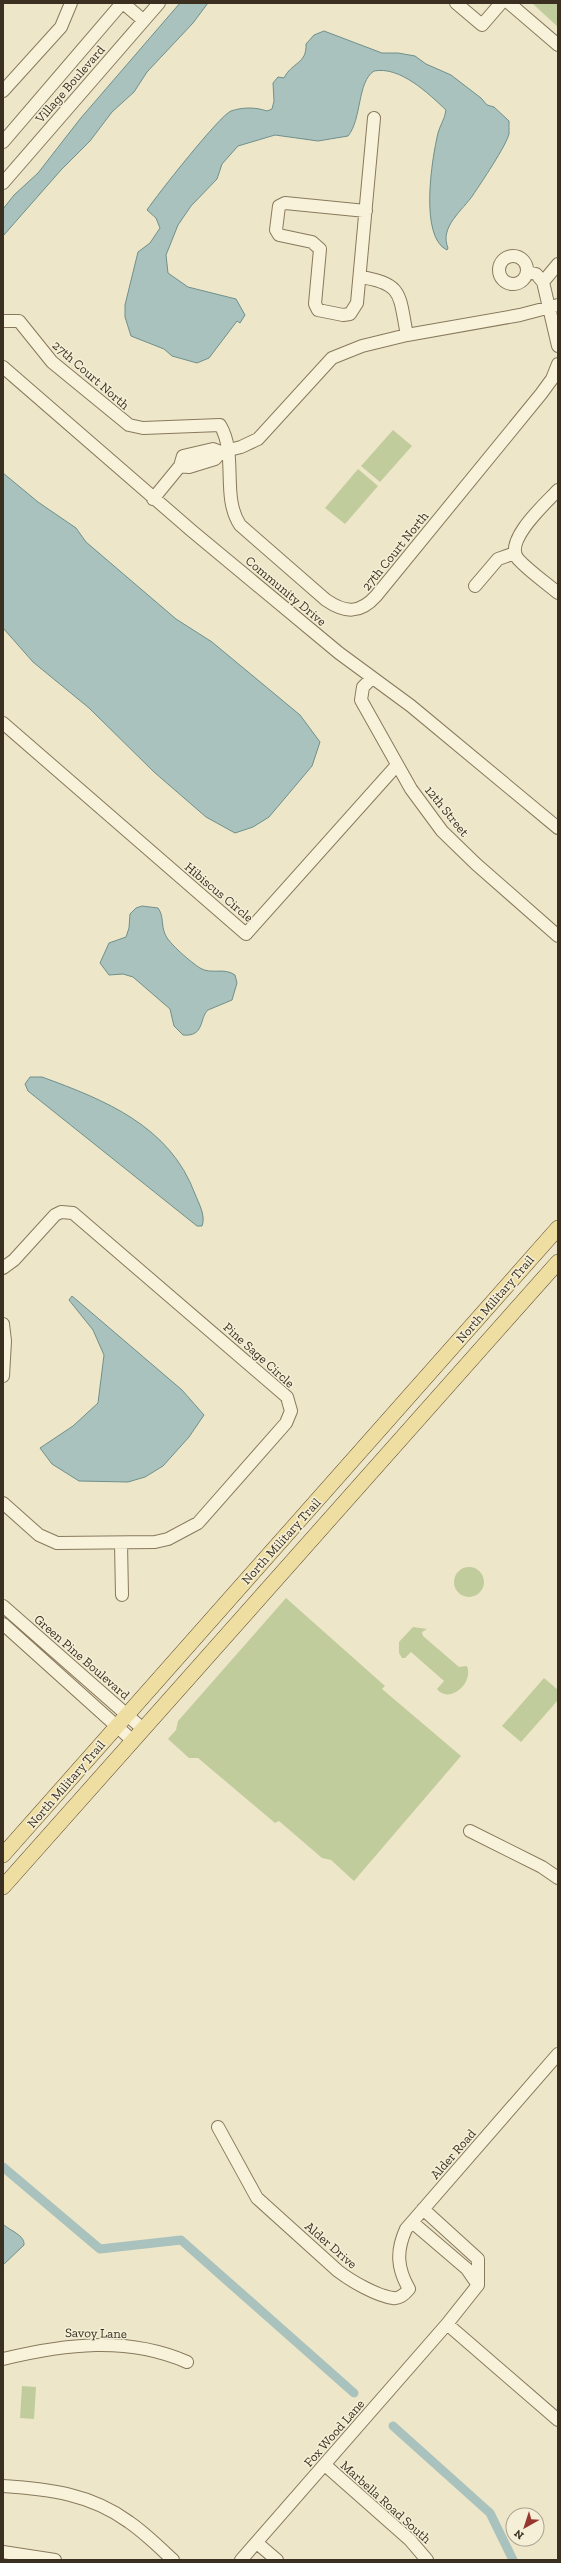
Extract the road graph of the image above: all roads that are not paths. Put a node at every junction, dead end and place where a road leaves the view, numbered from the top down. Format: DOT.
graph roads {
  1 [pos="71,3"];
  2 [pos="123,3"];
  3 [pos="159,3"];
  4 [pos="456,3"];
  5 [pos="501,3"];
  6 [pos="509,3"];
  7 [pos="143,20"];
  8 [pos="558,45"];
  9 [pos="3,92"];
  10 [pos="374,118"];
  11 [pos="3,142"];
  12 [pos="3,183"];
  13 [pos="366,211"];
  14 [pos="558,264"];
  15 [pos="526,272"];
  16 [pos="360,277"];
  17 [pos="544,286"];
  18 [pos="553,306"];
  19 [pos="3,321"];
  20 [pos="407,335"];
  21 [pos="558,346"];
  22 [pos="558,364"];
  23 [pos="3,367"];
  24 [pos="224,451"];
  25 [pos="558,490"];
  26 [pos="153,499"];
  27 [pos="515,553"];
  28 [pos="475,586"];
  29 [pos="558,594"];
  30 [pos="372,678"];
  31 [pos="3,724"];
  32 [pos="397,766"];
  33 [pos="558,828"];
  34 [pos="558,936"];
  35 [pos="558,1228"];
  36 [pos="558,1262"];
  37 [pos="3,1268"];
  38 [pos="3,1324"];
  39 [pos="442,1358"];
  40 [pos="460,1373"];
  41 [pos="3,1376"];
  42 [pos="3,1503"];
  43 [pos="121,1543"];
  44 [pos="122,1595"];
  45 [pos="3,1606"];
  46 [pos="3,1624"];
  47 [pos="122,1720"];
  48 [pos="138,1735"];
  49 [pos="470,1832"];
  50 [pos="3,1855"];
  51 [pos="558,1878"];
  52 [pos="3,1887"];
  53 [pos="558,2054"];
  54 [pos="218,2127"];
  55 [pos="418,2214"];
  56 [pos="478,2285"];
  57 [pos="447,2324"];
  58 [pos="3,2359"];
  59 [pos="187,2362"];
  60 [pos="558,2420"];
  61 [pos="325,2465"];
  62 [pos="3,2486"];
  63 [pos="257,2543"];
  64 [pos="3,2552"];
  65 [pos="55,2560"];
  66 [pos="173,2560"];
  67 [pos="242,2560"];
  68 [pos="277,2560"];
  69 [pos="427,2560"];
  1 -- 9 [label="street"];
  2 -- 7 [label="street"];
  2 -- 11 [label="street, Village Boulevard"];
  3 -- 7 [label="street, Village Boulevard"];
  4 -- 5 [label="street"];
  6 -- 8 [label="street"];
  7 -- 12 [label="street, Village Boulevard"];
  10 -- 13 [label="street"];
  13 -- 16 [label="street"];
  13 -- 16 [label="street"];
  14 -- 17 [label="street"];
  15 -- 17 [label="street"];
  16 -- 20 [label="street"];
  17 -- 18 [label="street"];
  18 -- 20 [label="street"];
  18 -- 21 [label="street"];
  19 -- 24 [label="street, 27th Court North"];
  20 -- 24 [label="street"];
  22 -- 24 [label="street, 27th Court North"];
  23 -- 26 [label="street, Community Drive"];
  24 -- 26 [label="street"];
  25 -- 27 [label="street"];
  26 -- 30 [label="street, Community Drive"];
  27 -- 28 [label="street"];
  27 -- 29 [label="street"];
  30 -- 32 [label="street, 12th Street"];
  30 -- 33 [label="street, Community Drive"];
  31 -- 32 [label="street, Hibiscus Circle"];
  32 -- 34 [label="street, 12th Street"];
  35 -- 39 [label="main road, North Military Trail"];
  36 -- 40 [label="main road, North Military Trail"];
  37 -- 43 [label="street, Pine Sage Circle"];
  38 -- 41 [label="street"];
  39 -- 40 [label="main road"];
  39 -- 47 [label="main road, North Military Trail"];
  40 -- 48 [label="main road, North Military Trail"];
  42 -- 43 [label="street, Pine Sage Circle"];
  43 -- 44 [label="street"];
  45 -- 47 [label="street, Green Pine Boulevard"];
  46 -- 47 [label="street, Green Pine Boulevard"];
  47 -- 48 [label="street, Green Pine Boulevard"];
  47 -- 50 [label="main road, North Military Trail"];
  48 -- 52 [label="main road, North Military Trail"];
  49 -- 51 [label="street"];
  53 -- 55 [label="street, Alder Road"];
  54 -- 55 [label="street, Alder Drive"];
  55 -- 56 [label="street"];
  55 -- 56 [label="street"];
  56 -- 57 [label="street"];
  57 -- 60 [label="street"];
  57 -- 61 [label="street, Fox Wood Lane"];
  58 -- 59 [label="street, Savoy Lane"];
  61 -- 63 [label="street, Fox Wood Lane"];
  61 -- 69 [label="street, Marbella Road South"];
  62 -- 66 [label="street"];
  63 -- 67 [label="street, Fox Wood Lane"];
  63 -- 68 [label="street"];
  64 -- 65 [label="street"];
}
